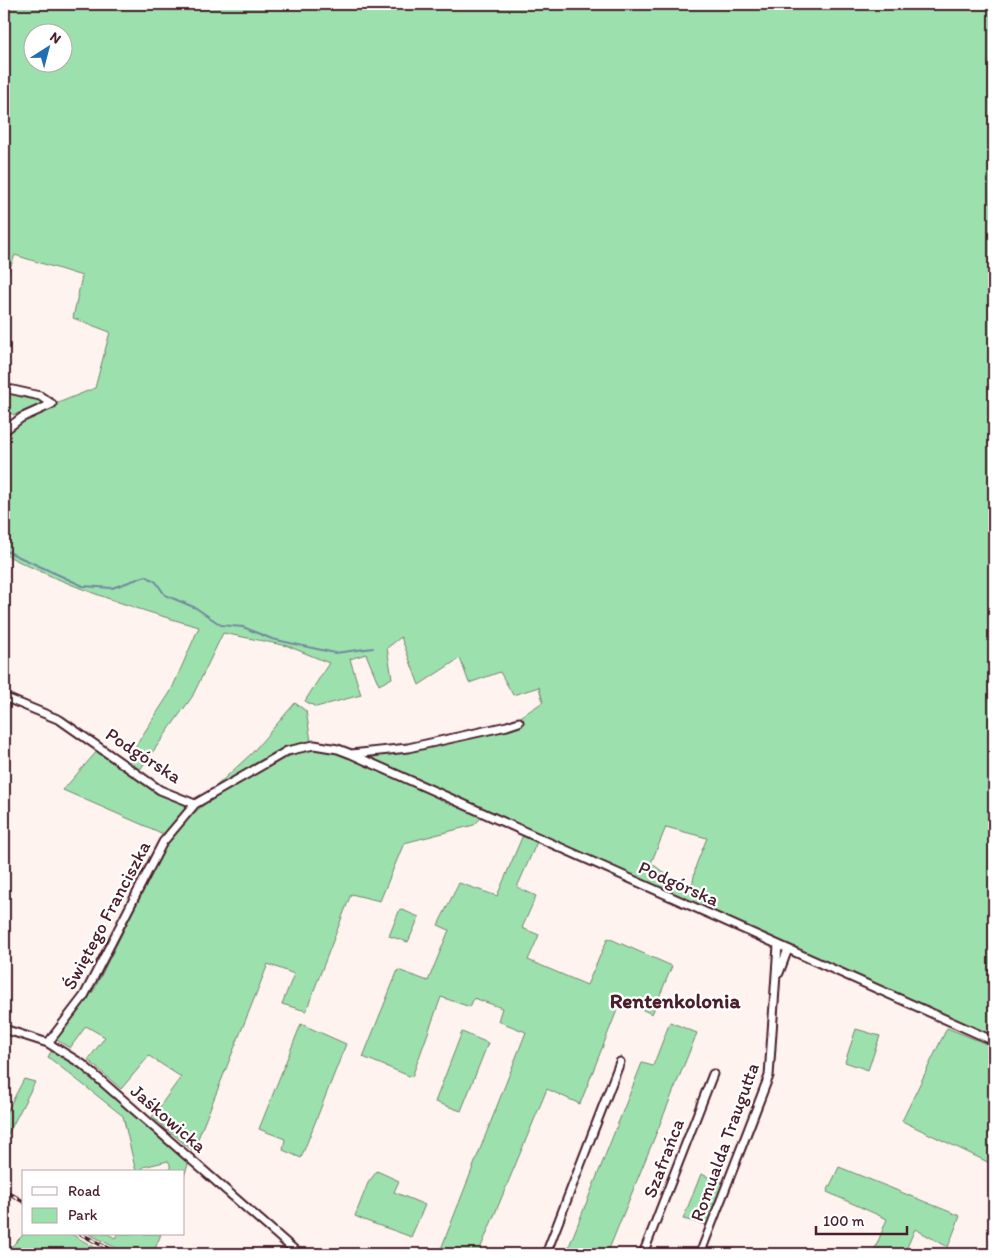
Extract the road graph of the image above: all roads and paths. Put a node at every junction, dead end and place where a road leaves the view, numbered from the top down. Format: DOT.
graph roads {
  1 [pos="4,388"];
  2 [pos="4,431"];
  3 [pos="4,697"];
  4 [pos="518,722"];
  5 [pos="351,754"];
  6 [pos="195,804"];
  7 [pos="778,944"];
  8 [pos="788,949"];
  9 [pos="776,980"];
  10 [pos="4,1029"];
  11 [pos="994,1041"];
  12 [pos="48,1043"];
  13 [pos="620,1062"];
  14 [pos="713,1074"];
  15 [pos="299,1254"];
  16 [pos="546,1254"];
  17 [pos="643,1254"];
  18 [pos="700,1254"];
  1 -- 2 [label="street"];
  3 -- 6 [label="street, Podgórska"];
  4 -- 5 [label="street, Podgórska"];
  5 -- 6 [label="street, Podgórska"];
  5 -- 7 [label="street, Podgórska"];
  6 -- 12 [label="street, Świętego Franciszka"];
  7 -- 8 [label="street, Podgórska"];
  7 -- 9 [label="street, Romualda Traugutta"];
  8 -- 9 [label="street, Romualda Traugutta"];
  8 -- 11 [label="street, Podgórska"];
  9 -- 18 [label="street, Romualda Traugutta"];
  10 -- 12 [label="street, Jaśkowicka"];
  12 -- 15 [label="street, Jaśkowicka"];
  13 -- 16 [label="street"];
  14 -- 17 [label="street, Szafrańca"];
}
